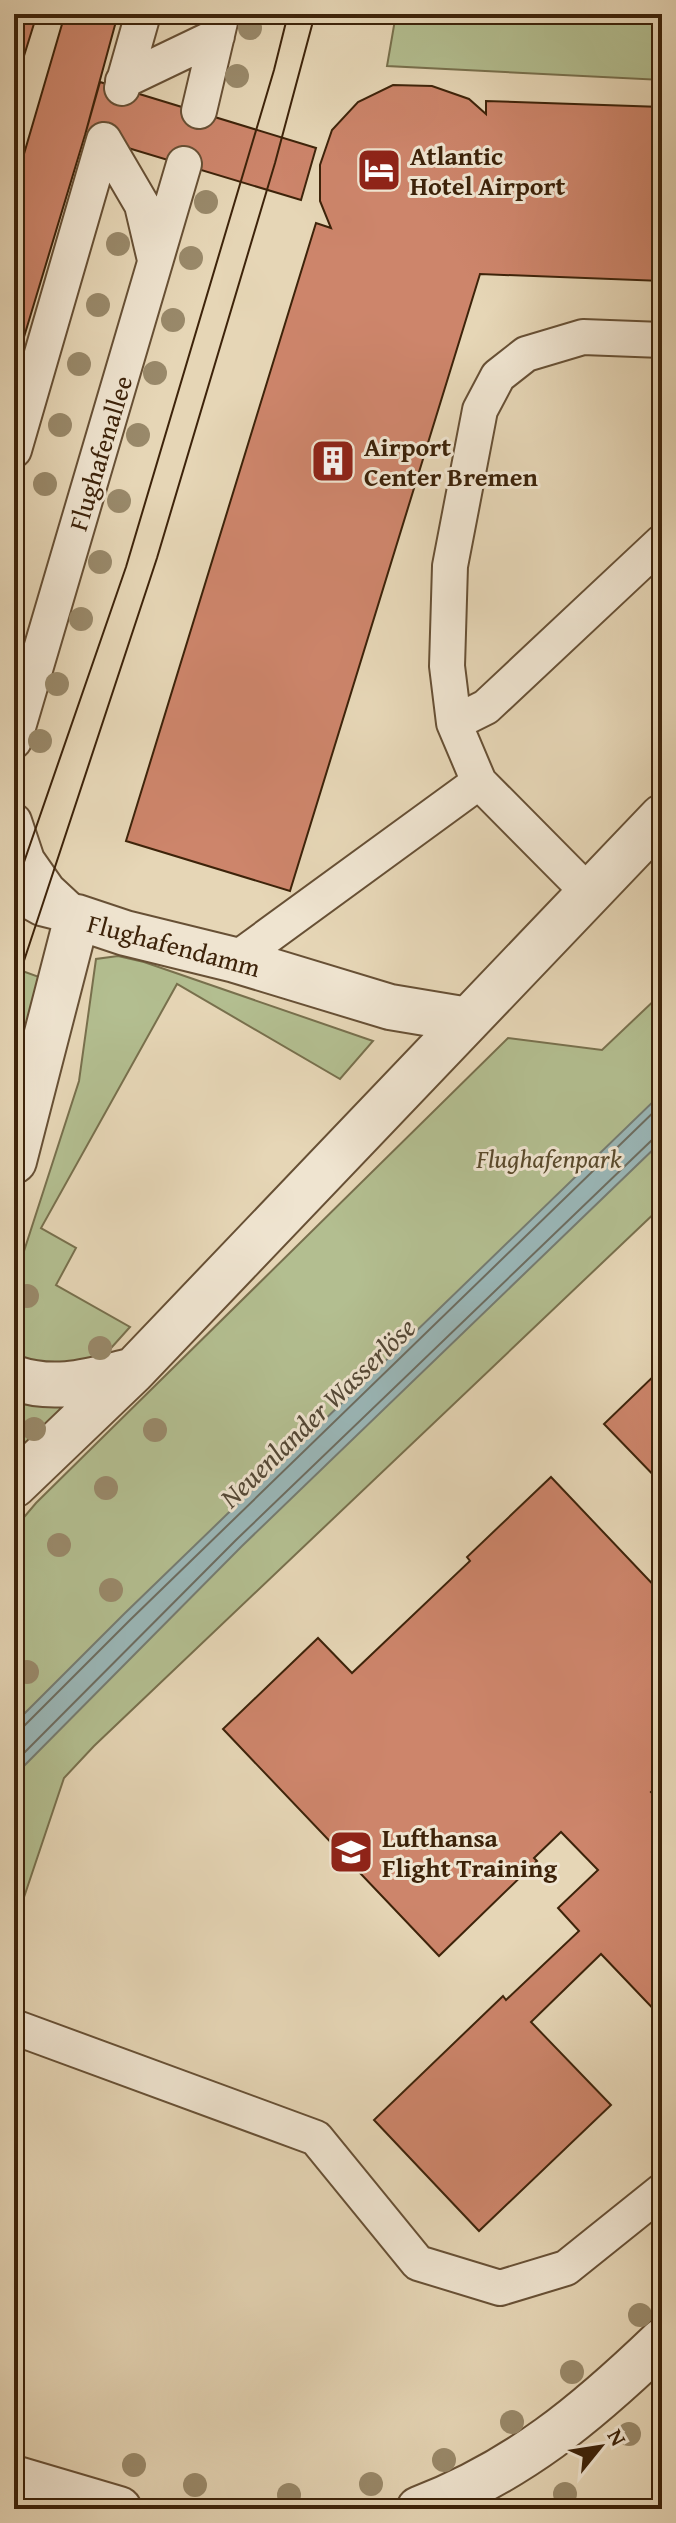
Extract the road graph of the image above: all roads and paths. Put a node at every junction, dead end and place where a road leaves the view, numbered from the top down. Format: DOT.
graph roads {
  1 [pos="143,14"];
  2 [pos="219,25"];
  3 [pos="199,111"];
  4 [pos="184,164"];
  5 [pos="156,264"];
  6 [pos="662,340"];
  7 [pos="14,450"];
  8 [pos="662,542"];
  9 [pos="454,723"];
  10 [pos="14,741"];
  11 [pos="479,782"];
  12 [pos="662,817"];
  13 [pos="14,821"];
  14 [pos="14,893"];
  15 [pos="589,893"];
  16 [pos="77,917"];
  17 [pos="235,960"];
  18 [pos="468,1020"];
  19 [pos="14,1161"];
  20 [pos="133,1371"];
  21 [pos="14,1378"];
  22 [pos="14,1485"];
  23 [pos="14,2027"];
  24 [pos="662,2191"];
  25 [pos="662,2341"];
  26 [pos="14,2478"];
  27 [pos="119,2509"];
  28 [pos="419,2509"];
  1 -- 2 [label="lane"];
  2 -- 3 [label="lane"];
  4 -- 5 [label="lane, Flughafenallee"];
  5 -- 7 [label="lane"];
  5 -- 10 [label="lane, Flughafenallee"];
  6 -- 9 [label="lane"];
  8 -- 9 [label="lane"];
  9 -- 11 [label="lane"];
  11 -- 15 [label="lane"];
  11 -- 17 [label="lane"];
  12 -- 15 [label="street"];
  13 -- 16 [label="lane"];
  14 -- 16 [label="lane"];
  15 -- 18 [label="street"];
  16 -- 17 [label="street, Flughafendamm"];
  16 -- 19 [label="street, Flughafendamm"];
  17 -- 18 [label="street, Flughafendamm"];
  18 -- 20 [label="street"];
  20 -- 21 [label="street"];
  20 -- 22 [label="street"];
  23 -- 24 [label="lane"];
  25 -- 28 [label="street"];
  26 -- 27 [label="street"];
}
